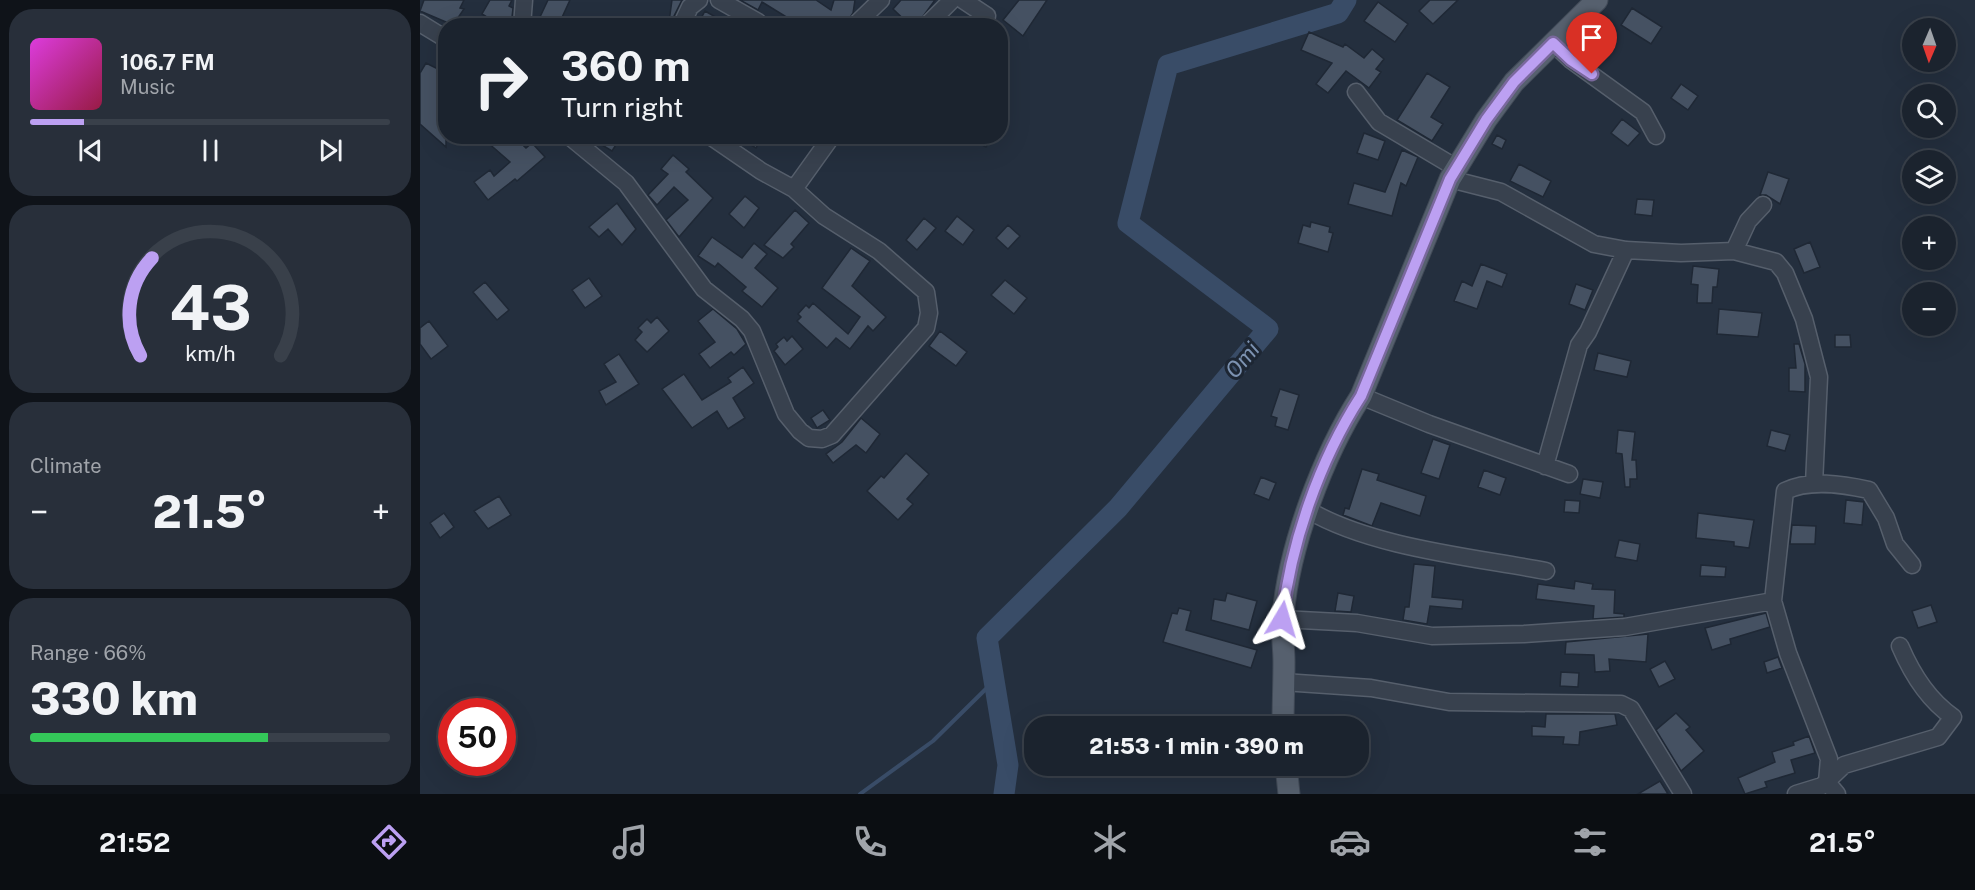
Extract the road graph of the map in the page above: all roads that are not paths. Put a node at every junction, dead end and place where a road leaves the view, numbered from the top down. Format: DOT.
graph roads {
  1 [pos="524,0"];
  2 [pos="699,0"];
  3 [pos="719,0"];
  4 [pos="881,0"];
  5 [pos="952,0"];
  6 [pos="963,0"];
  7 [pos="1598,0"];
  8 [pos="987,15"];
  9 [pos="523,18"];
  10 [pos="685,18"];
  11 [pos="751,18"];
  12 [pos="862,18"];
  13 [pos="934,18"];
  14 [pos="420,23"];
  15 [pos="438,34"];
  16 [pos="1553,43"];
  17 [pos="1356,93"];
  18 [pos="1656,136"];
  19 [pos="579,144"];
  20 [pos="722,144"];
  21 [pos="826,144"];
  22 [pos="1454,174"];
  23 [pos="794,189"];
  24 [pos="1763,205"];
  25 [pos="1626,250"];
  26 [pos="1734,251"];
  27 [pos="1361,396"];
  28 [pos="1545,466"];
  29 [pos="1569,474"];
  30 [pos="1814,484"];
  31 [pos="1308,510"];
  32 [pos="1912,565"];
  33 [pos="1546,571"];
  34 [pos="1773,601"];
  35 [pos="1282,619"];
  36 [pos="1900,646"];
  37 [pos="1283,682"];
  38 [pos="1283,716"];
  39 [pos="1287,776"];
  40 [pos="1832,788"];
  41 [pos="1289,794"];
  42 [pos="1683,794"];
  43 [pos="1796,794"];
  1 -- 9 [label="street"];
  2 -- 10 [label="street"];
  3 -- 11 [label="street"];
  4 -- 12 [label="street"];
  5 -- 13 [label="street"];
  6 -- 8 [label="street"];
  7 -- 16 [label="main road"];
  14 -- 15 [label="street"];
  16 -- 18 [label="street"];
  16 -- 22 [label="main road"];
  17 -- 22 [label="street"];
  19 -- 23 [label="street"];
  20 -- 23 [label="street"];
  21 -- 23 [label="street"];
  22 -- 25 [label="street"];
  22 -- 27 [label="main road"];
  24 -- 26 [label="street"];
  25 -- 26 [label="street"];
  25 -- 28 [label="street"];
  26 -- 30 [label="street"];
  27 -- 28 [label="street"];
  27 -- 31 [label="main road"];
  28 -- 29 [label="street"];
  30 -- 32 [label="street"];
  30 -- 34 [label="street"];
  31 -- 33 [label="street"];
  31 -- 35 [label="main road"];
  34 -- 35 [label="street"];
  34 -- 40 [label="street"];
  35 -- 37 [label="main road"];
  36 -- 40 [label="street"];
  37 -- 38 [label="main road"];
  37 -- 42 [label="street"];
  39 -- 41 [label="main road"];
  40 -- 43 [label="street"];
}
